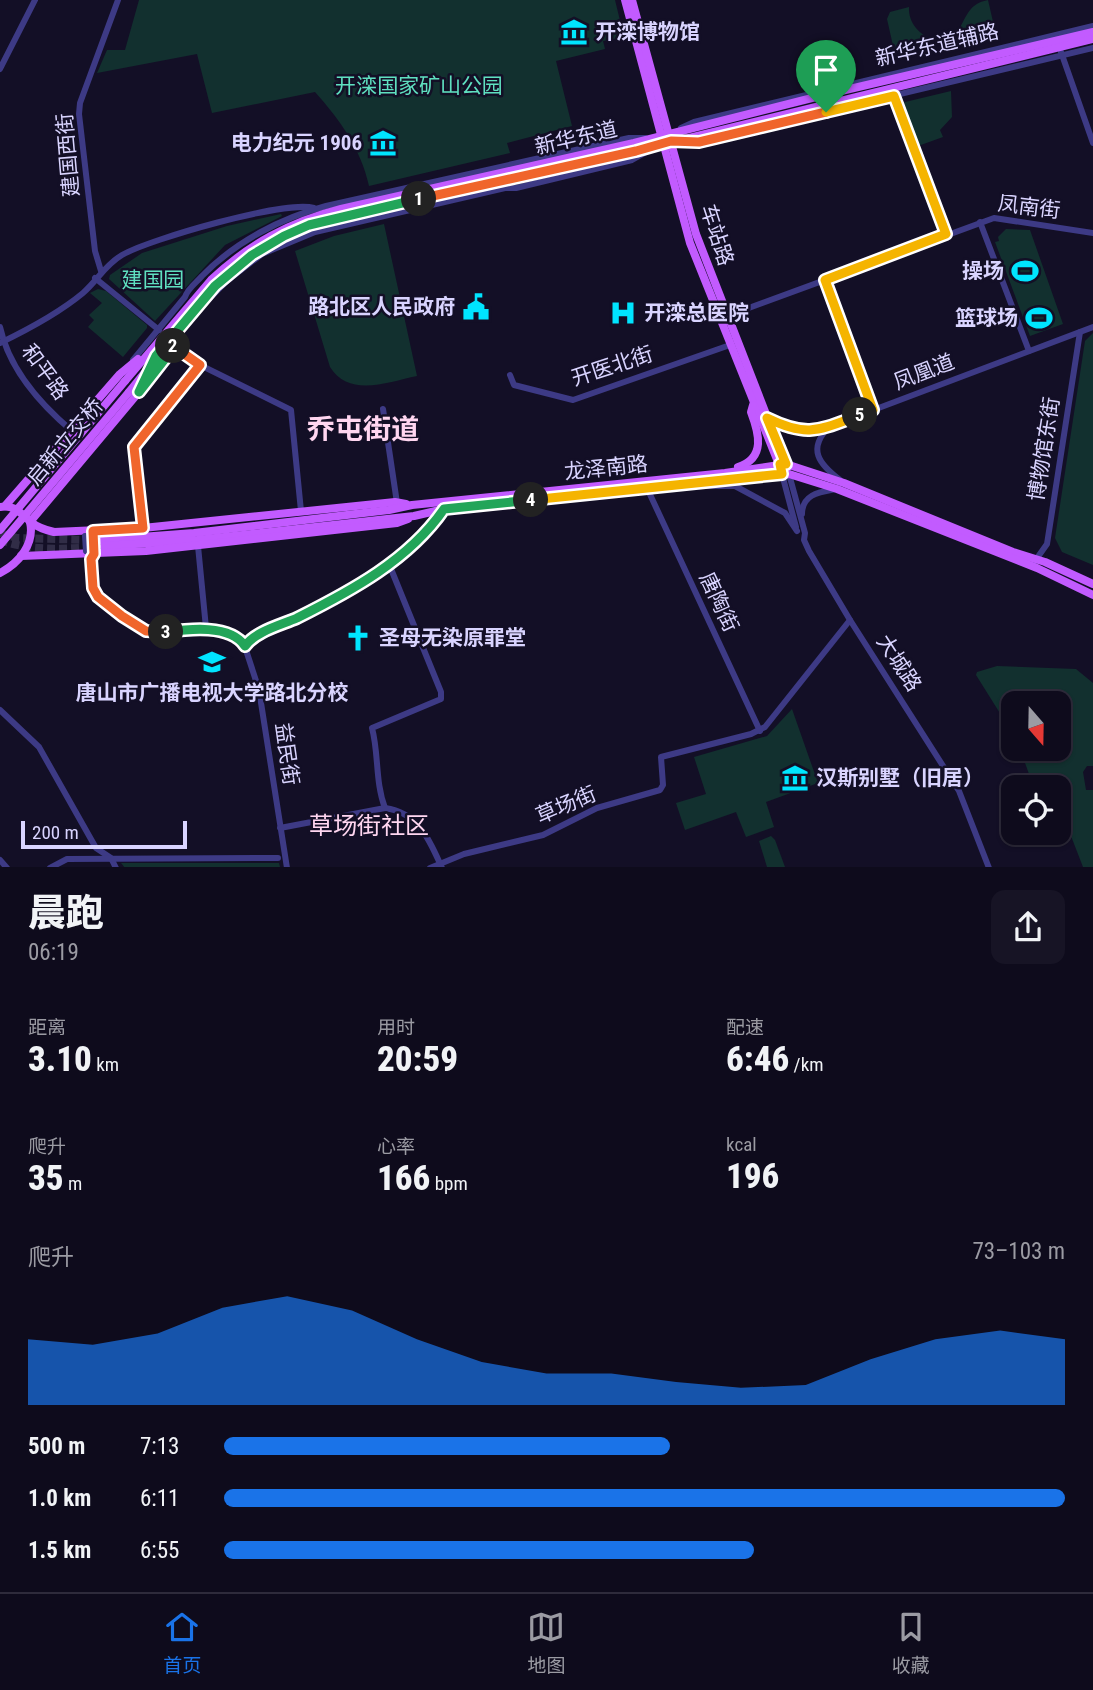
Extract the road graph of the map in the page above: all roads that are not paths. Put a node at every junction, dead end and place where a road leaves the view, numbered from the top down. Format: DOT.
graph roads {
  1 [pos="35,0"];
  2 [pos="118,0"];
  3 [pos="625,0"];
  4 [pos="632,0"];
  5 [pos="1093,26"];
  6 [pos="1093,32"];
  7 [pos="1093,39"];
  8 [pos="1059,44"];
  9 [pos="1093,48"];
  10 [pos="0,69"];
  11 [pos="894,96"];
  12 [pos="666,139"];
  13 [pos="1093,142"];
  14 [pos="319,211"];
  15 [pos="980,222"];
  16 [pos="1093,233"];
  17 [pos="946,234"];
  18 [pos="101,271"];
  19 [pos="95,278"];
  20 [pos="825,280"];
  21 [pos="727,316"];
  22 [pos="0,327"];
  23 [pos="1093,327"];
  24 [pos="159,330"];
  25 [pos="1080,332"];
  26 [pos="2,342"];
  27 [pos="170,344"];
  28 [pos="730,345"];
  29 [pos="1029,351"];
  30 [pos="156,356"];
  31 [pos="200,365"];
  32 [pos="510,375"];
  33 [pos="123,378"];
  34 [pos="129,392"];
  35 [pos="139,392"];
  36 [pos="753,405"];
  37 [pos="383,409"];
  38 [pos="873,410"];
  39 [pos="767,418"];
  40 [pos="831,426"];
  41 [pos="72,431"];
  42 [pos="783,464"];
  43 [pos="725,473"];
  44 [pos="785,474"];
  45 [pos="685,484"];
  46 [pos="840,486"];
  47 [pos="647,488"];
  48 [pos="397,503"];
  49 [pos="412,505"];
  50 [pos="2,506"];
  51 [pos="444,509"];
  52 [pos="301,511"];
  53 [pos="414,516"];
  54 [pos="30,522"];
  55 [pos="143,528"];
  56 [pos="0,530"];
  57 [pos="802,535"];
  58 [pos="94,536"];
  59 [pos="0,545"];
  60 [pos="198,546"];
  61 [pos="91,554"];
  62 [pos="21,556"];
  63 [pos="1033,563"];
  64 [pos="389,564"];
  65 [pos="0,573"];
  66 [pos="1093,584"];
  67 [pos="1093,595"];
  68 [pos="850,620"];
  69 [pos="206,628"];
  70 [pos="245,646"];
  71 [pos="0,710"];
  72 [pos="760,731"];
  73 [pos="385,808"];
  74 [pos="280,828"];
  75 [pos="111,858"];
  76 [pos="278,858"];
  77 [pos="0,860"];
  78 [pos="441,865"];
  79 [pos="7,867"];
  80 [pos="50,867"];
  81 [pos="116,867"];
  82 [pos="287,867"];
  83 [pos="430,867"];
  84 [pos="989,867"];
  1 -- 10 [label="street"];
  2 -- 18 [label="street, 建国西街"];
  3 -- 12 [label="main road, 车站路"];
  4 -- 12 [label="main road, 车站路"];
  5 -- 8 [label="street, 新华东道辅路"];
  6 -- 8 [label="main road, 新华东道"];
  7 -- 8 [label="main road, 新华东道"];
  8 -- 9 [label="street, 新华东道辅路"];
  8 -- 11 [label="street, 新华东道辅路"];
  8 -- 12 [label="main road, 新华东道"];
  8 -- 12 [label="street, 新华东道辅路"];
  8 -- 13 [label="street"];
  11 -- 12 [label="street, 新华东道辅路"];
  11 -- 17 [label="street"];
  12 -- 14 [label="main road, 新华东道"];
  12 -- 21 [label="main road, 车站路"];
  12 -- 27 [label="main road, 新华东道"];
  12 -- 28 [label="main road, 车站路"];
  14 -- 18 [label="street"];
  14 -- 24 [label="street"];
  14 -- 33 [label="main road, 新华东道"];
  15 -- 16 [label="street, 凤南街"];
  15 -- 17 [label="street, 凤南街"];
  15 -- 29 [label="street"];
  17 -- 20 [label="street, 凤南街"];
  18 -- 19 [label="street"];
  19 -- 24 [label="street"];
  19 -- 26 [label="street"];
  20 -- 21 [label="street, 凤南街"];
  20 -- 38 [label="street"];
  21 -- 39 [label="main road, 车站路"];
  22 -- 26 [label="street, 和平路"];
  23 -- 25 [label="street, 凤凰道"];
  24 -- 33 [label="street"];
  25 -- 29 [label="street, 凤凰道"];
  25 -- 63 [label="street, 博物馆东街"];
  26 -- 41 [label="street, 和平路"];
  27 -- 30 [label="main road, 新华东道"];
  27 -- 31 [label="street"];
  27 -- 35 [label="street"];
  28 -- 32 [label="street, 开医北街"];
  28 -- 36 [label="main road, 车站路"];
  29 -- 38 [label="street, 凤凰道"];
  30 -- 34 [label="main road, 新华东道"];
  30 -- 35 [label="main road"];
  31 -- 52 [label="street"];
  31 -- 55 [label="street"];
  33 -- 41 [label="main road"];
  33 -- 56 [label="main road, 启新立交桥, bridge"];
  34 -- 59 [label="main road, 启新立交桥, bridge"];
  35 -- 54 [label="main road"];
  36 -- 42 [label="main road, 车站路"];
  36 -- 43 [label="main road"];
  37 -- 48 [label="street"];
  38 -- 40 [label="street, 凤凰道"];
  39 -- 40 [label="street, 凤凰道"];
  39 -- 42 [label="main road, 车站路"];
  40 -- 46 [label="street"];
  41 -- 50 [label="main road"];
  42 -- 43 [label="main road, 龙泽南路"];
  42 -- 44 [label="main road, 车站路"];
  42 -- 46 [label="main road, 龙泽南路"];
  43 -- 49 [label="main road, 龙泽南路"];
  44 -- 45 [label="main road, 龙泽南路"];
  44 -- 46 [label="main road, 龙泽南路"];
  44 -- 57 [label="street"];
  45 -- 47 [label="main road, 龙泽南路"];
  45 -- 57 [label="street"];
  46 -- 57 [label="street"];
  46 -- 63 [label="main road, 龙泽南路"];
  47 -- 51 [label="main road, 龙泽南路"];
  47 -- 72 [label="street, 唐陶街"];
  48 -- 49 [label="main road"];
  48 -- 52 [label="main road"];
  49 -- 58 [label="main road, 龙泽南路"];
  50 -- 54 [label="main road"];
  51 -- 53 [label="main road, 龙泽南路"];
  51 -- 64 [label="street"];
  52 -- 55 [label="main road"];
  53 -- 58 [label="main road, 龙泽南路"];
  53 -- 60 [label="main road"];
  54 -- 58 [label="main road"];
  54 -- 62 [label="main road"];
  55 -- 58 [label="main road"];
  57 -- 68 [label="street, 大城路"];
  58 -- 61 [label="street, bridge"];
  60 -- 61 [label="main road"];
  60 -- 69 [label="street"];
  61 -- 62 [label="main road"];
  61 -- 69 [label="street"];
  62 -- 65 [label="main road"];
  63 -- 66 [label="main road, 龙泽南路"];
  63 -- 67 [label="main road, 龙泽南路"];
  64 -- 70 [label="street"];
  64 -- 73 [label="street"];
  68 -- 72 [label="street"];
  68 -- 84 [label="street, 大城路"];
  69 -- 70 [label="street"];
  70 -- 74 [label="street, 益民街"];
  71 -- 75 [label="street"];
  72 -- 78 [label="street, 草场街"];
  73 -- 74 [label="street"];
  73 -- 78 [label="street"];
  74 -- 82 [label="street, 益民街"];
  75 -- 76 [label="street"];
  75 -- 80 [label="street"];
  75 -- 81 [label="street"];
  77 -- 79 [label="street"];
  78 -- 83 [label="street"];
}
